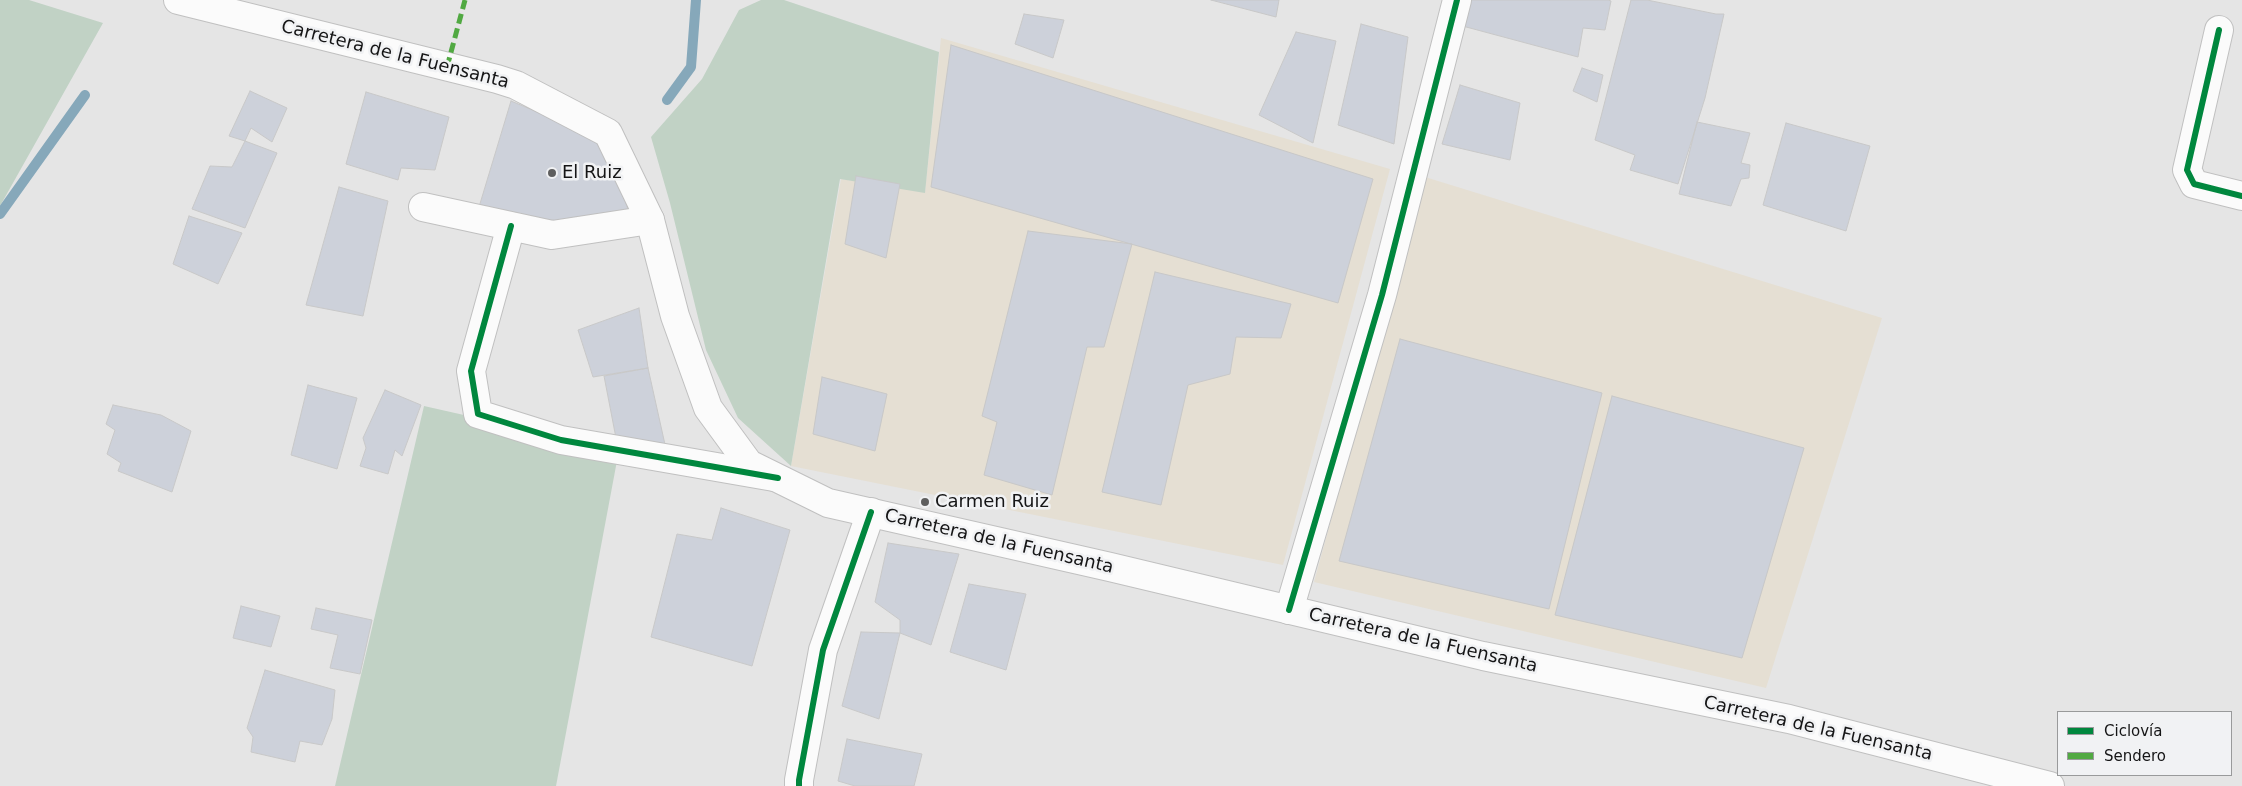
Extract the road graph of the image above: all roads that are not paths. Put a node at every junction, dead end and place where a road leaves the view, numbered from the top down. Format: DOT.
graph roads {
  1 [pos="178,0"];
  2 [pos="1457,0"];
  3 [pos="2219,30"];
  4 [pos="2242,196"];
  5 [pos="423,208"];
  6 [pos="650,220"];
  7 [pos="511,226"];
  8 [pos="778,478"];
  9 [pos="871,512"];
  10 [pos="1289,610"];
  11 [pos="799,786"];
  12 [pos="2050,786"];
  1 -- 6 [label="main road, Carretera de la Fuensanta"];
  2 -- 10 [label="main road"];
  3 -- 4 [label="main road"];
  5 -- 7 [label="main road"];
  6 -- 7 [label="main road"];
  6 -- 8 [label="main road, Carretera de la Fuensanta"];
  7 -- 8 [label="main road"];
  8 -- 9 [label="main road, Carretera de la Fuensanta"];
  9 -- 10 [label="main road, Carretera de la Fuensanta"];
  9 -- 11 [label="main road"];
  10 -- 12 [label="main road, Carretera de la Fuensanta"];
}
